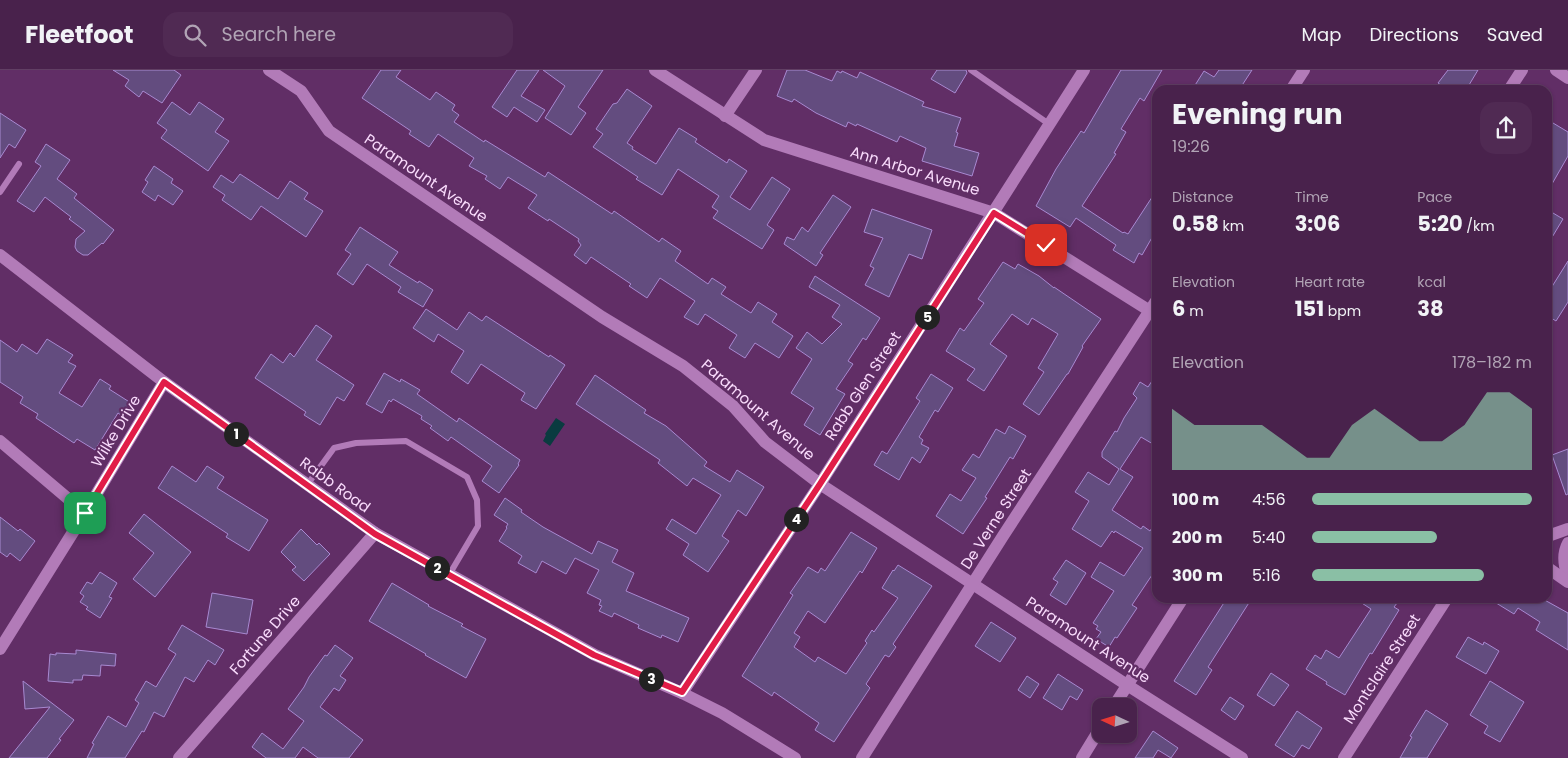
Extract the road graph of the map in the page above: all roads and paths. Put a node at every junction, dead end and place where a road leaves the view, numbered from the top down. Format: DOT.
graph roads {
  1 [pos="270,70"];
  2 [pos="655,70"];
  3 [pos="756,70"];
  4 [pos="971,70"];
  5 [pos="1084,70"];
  6 [pos="1304,70"];
  7 [pos="1522,70"];
  8 [pos="1556,70"];
  9 [pos="1568,78"];
  10 [pos="1294,85"];
  11 [pos="1513,85"];
  12 [pos="725,116"];
  13 [pos="1049,124"];
  14 [pos="18,164"];
  15 [pos="0,192"];
  16 [pos="994,213"];
  17 [pos="0,255"];
  18 [pos="1152,313"];
  19 [pos="1152,316"];
  20 [pos="164,382"];
  21 [pos="0,441"];
  22 [pos="820,484"];
  23 [pos="307,485"];
  24 [pos="85,513"];
  25 [pos="1568,529"];
  26 [pos="375,534"];
  27 [pos="1552,535"];
  28 [pos="1568,543"];
  29 [pos="1552,571"];
  30 [pos="449,574"];
  31 [pos="1568,577"];
  32 [pos="1568,582"];
  33 [pos="973,585"];
  34 [pos="1180,603"];
  35 [pos="1444,603"];
  36 [pos="0,649"];
  37 [pos="1127,685"];
  38 [pos="682,692"];
  39 [pos="1119,698"];
  40 [pos="1092,742"];
  41 [pos="179,758"];
  42 [pos="795,758"];
  43 [pos="862,758"];
  44 [pos="1082,758"];
  45 [pos="1242,758"];
  46 [pos="1344,758"];
  1 -- 22 [label="street, Paramount Avenue"];
  2 -- 12 [label="street, Ann Arbor Avenue"];
  3 -- 12 [label="street"];
  4 -- 13 [label="lane"];
  5 -- 13 [label="street, Rabb Glen Street"];
  6 -- 10 [label="street"];
  7 -- 11 [label="street"];
  8 -- 9 [label="street"];
  12 -- 16 [label="street, Ann Arbor Avenue"];
  13 -- 16 [label="street, Rabb Glen Street"];
  14 -- 15 [label="lane"];
  16 -- 18 [label="street, Ann Arbor Avenue"];
  16 -- 22 [label="street, Rabb Glen Street"];
  17 -- 20 [label="street, Rabb Road"];
  19 -- 33 [label="street, De Verne Street"];
  20 -- 23 [label="street, Rabb Road"];
  20 -- 24 [label="street, Wilke Drive"];
  21 -- 24 [label="street"];
  22 -- 33 [label="street, Paramount Avenue"];
  22 -- 38 [label="street, Rabb Glen Street"];
  23 -- 26 [label="street, Rabb Road"];
  23 -- 30 [label="lane"];
  24 -- 36 [label="street, Wilke Drive"];
  25 -- 27 [label="street"];
  26 -- 30 [label="street, Rabb Road"];
  26 -- 41 [label="street, Fortune Drive"];
  28 -- 31 [label="street"];
  29 -- 32 [label="street"];
  30 -- 38 [label="street, Rabb Road"];
  33 -- 37 [label="street, Paramount Avenue"];
  33 -- 43 [label="street, De Verne Street"];
  34 -- 37 [label="street"];
  35 -- 46 [label="street, Montclaire Street"];
  37 -- 39 [label="street"];
  37 -- 45 [label="street, Paramount Avenue"];
  38 -- 42 [label="street, Rabb Road"];
  40 -- 44 [label="street"];
}
